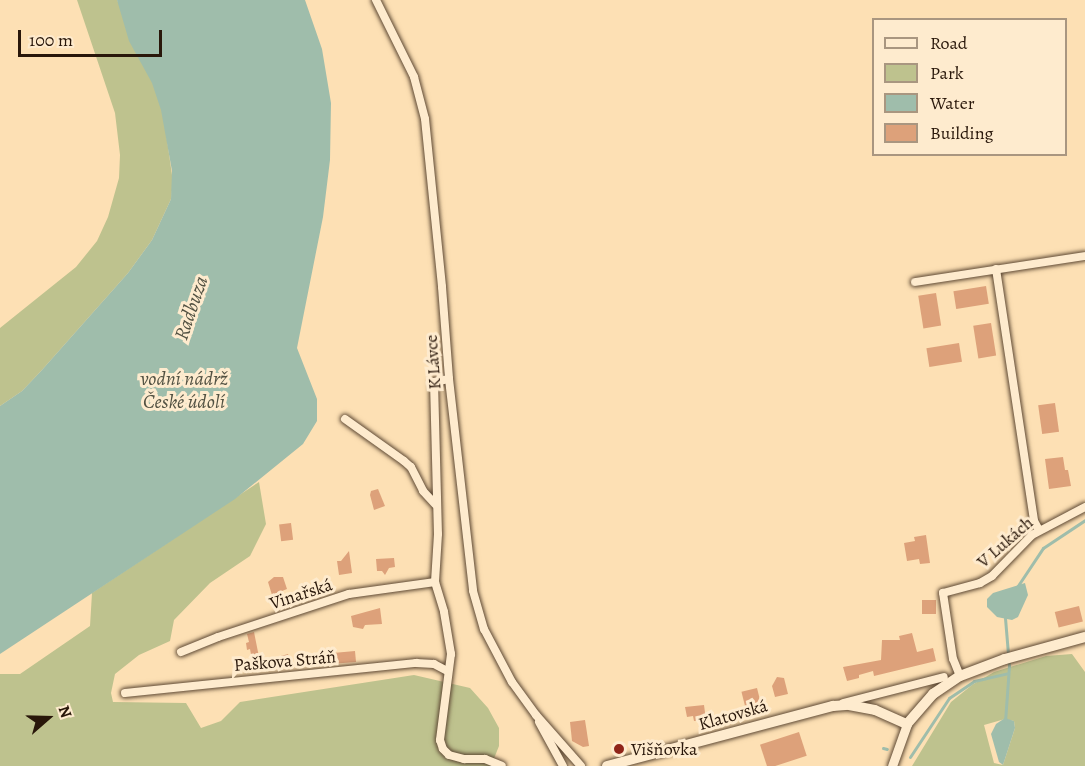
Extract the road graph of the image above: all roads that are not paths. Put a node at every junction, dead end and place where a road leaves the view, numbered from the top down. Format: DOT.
graph roads {
  1 [pos="376,0"];
  2 [pos="1085,256"];
  3 [pos="996,269"];
  4 [pos="915,282"];
  5 [pos="448,379"];
  6 [pos="345,419"];
  7 [pos="435,504"];
  8 [pos="1085,507"];
  9 [pos="1039,530"];
  10 [pos="435,582"];
  11 [pos="1085,637"];
  12 [pos="182,652"];
  13 [pos="447,670"];
  14 [pos="960,676"];
  15 [pos="944,677"];
  16 [pos="124,693"];
  17 [pos="833,706"];
  18 [pos="536,715"];
  19 [pos="907,724"];
  20 [pos="502,766"];
  21 [pos="563,766"];
  22 [pos="581,766"];
  23 [pos="607,766"];
  24 [pos="892,766"];
  1 -- 5 [label="street, K Lávce"];
  2 -- 3 [label="street"];
  3 -- 4 [label="street"];
  3 -- 9 [label="street"];
  5 -- 7 [label="street"];
  5 -- 18 [label="street, K Lávce"];
  6 -- 7 [label="street"];
  7 -- 10 [label="street"];
  8 -- 9 [label="street, V Lukách"];
  9 -- 14 [label="street, V Lukách"];
  10 -- 12 [label="street, Vinařská"];
  10 -- 13 [label="street"];
  11 -- 14 [label="main road"];
  13 -- 16 [label="street, Paškova Stráň"];
  13 -- 20 [label="street"];
  14 -- 19 [label="main road"];
  15 -- 17 [label="street, Klatovská"];
  17 -- 19 [label="main road, Klatovská"];
  17 -- 23 [label="main road, Klatovská"];
  18 -- 21 [label="street, K Lávce"];
  18 -- 22 [label="street, K Lávce"];
  19 -- 24 [label="street"];
}
